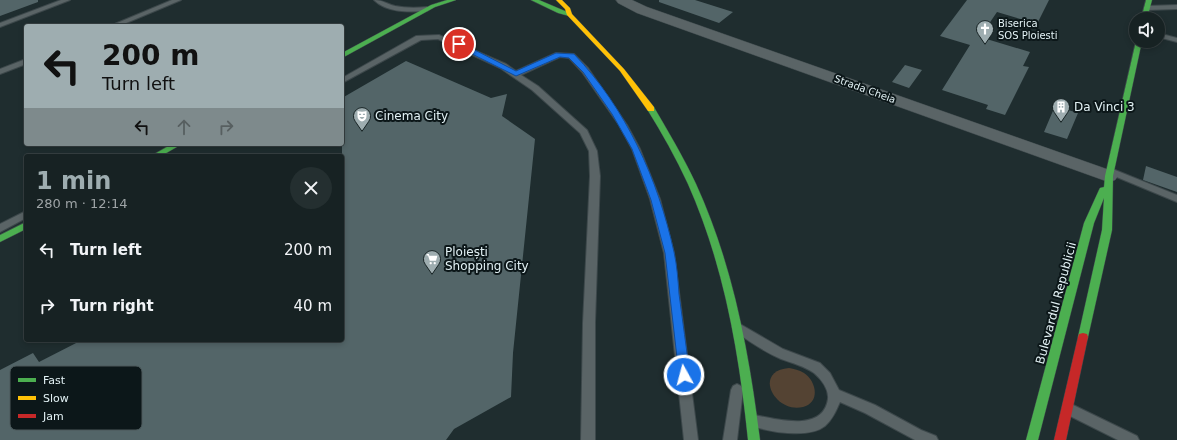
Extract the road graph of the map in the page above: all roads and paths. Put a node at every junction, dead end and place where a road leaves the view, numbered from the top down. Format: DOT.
graph roads {
  1 [pos="67,0"];
  2 [pos="178,0"];
  3 [pos="377,0"];
  4 [pos="453,0"];
  5 [pos="534,0"];
  6 [pos="559,0"];
  7 [pos="622,0"];
  8 [pos="1165,0"];
  9 [pos="1148,2"];
  10 [pos="433,5"];
  11 [pos="1177,6"];
  12 [pos="1146,12"];
  13 [pos="569,14"];
  14 [pos="118,24"];
  15 [pos="0,25"];
  16 [pos="1165,37"];
  17 [pos="1177,40"];
  18 [pos="1137,48"];
  19 [pos="344,55"];
  20 [pos="24,62"];
  21 [pos="0,72"];
  22 [pos="516,74"];
  23 [pos="344,80"];
  24 [pos="174,146"];
  25 [pos="167,150"];
  26 [pos="154,154"];
  27 [pos="159,154"];
  28 [pos="1110,174"];
  29 [pos="1177,199"];
  30 [pos="24,215"];
  31 [pos="24,226"];
  32 [pos="0,228"];
  33 [pos="0,239"];
  34 [pos="737,327"];
  35 [pos="742,352"];
  36 [pos="834,394"];
  37 [pos="1067,408"];
  38 [pos="752,421"];
  39 [pos="588,440"];
  40 [pos="691,440"];
  41 [pos="730,440"];
  42 [pos="754,440"];
  43 [pos="931,440"];
  44 [pos="1032,440"];
  45 [pos="1060,440"];
  46 [pos="1132,440"];
  1 -- 15 [label="lane"];
  2 -- 14 [label="lane"];
  3 -- 10 [label="lane"];
  4 -- 10 [label="main road"];
  5 -- 13 [label="main road"];
  6 -- 13 [label="main road"];
  7 -- 28 [label="street, Strada Cheia"];
  8 -- 11 [label="lane"];
  9 -- 11 [label="lane"];
  9 -- 12 [label="main road"];
  10 -- 19 [label="main road"];
  13 -- 34 [label="main road"];
  16 -- 17 [label="lane"];
  18 -- 28 [label="main road, Bulevardul Republicii"];
  20 -- 21 [label="lane"];
  22 -- 23 [label="lane"];
  22 -- 39 [label="lane"];
  22 -- 40 [label="lane"];
  24 -- 25 [label="main road"];
  25 -- 26 [label="lane"];
  25 -- 27 [label="main road"];
  28 -- 29 [label="lane"];
  28 -- 37 [label="main road, Bulevardul Republicii"];
  28 -- 44 [label="main road, Bulevardul Republicii"];
  30 -- 32 [label="lane"];
  31 -- 33 [label="main road"];
  34 -- 35 [label="main road"];
  34 -- 36 [label="lane"];
  35 -- 38 [label="main road"];
  35 -- 41 [label="lane"];
  36 -- 38 [label="lane"];
  36 -- 43 [label="lane"];
  37 -- 45 [label="main road, Bulevardul Republicii"];
  37 -- 46 [label="lane"];
  38 -- 42 [label="main road"];
}
